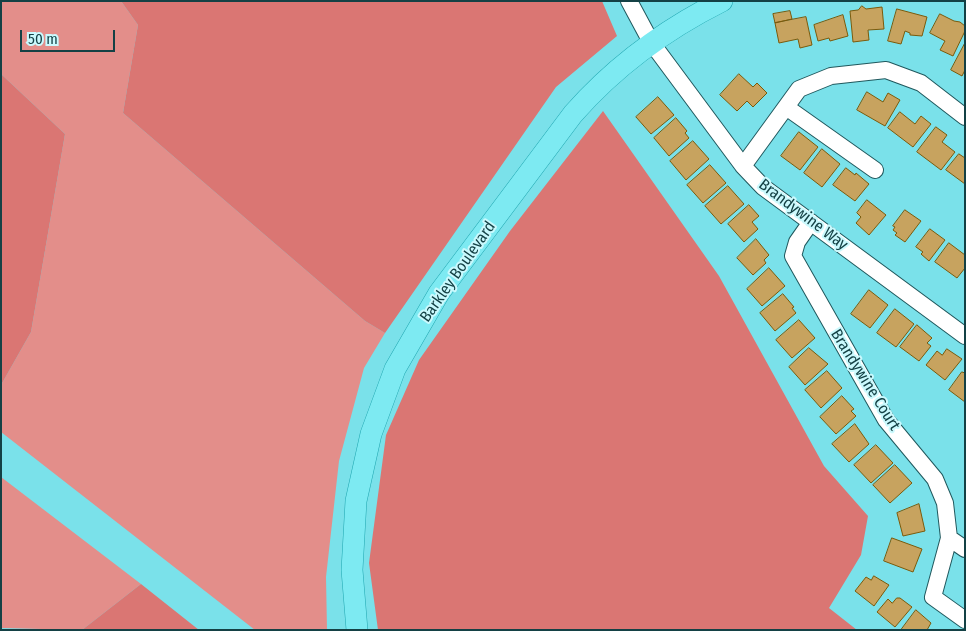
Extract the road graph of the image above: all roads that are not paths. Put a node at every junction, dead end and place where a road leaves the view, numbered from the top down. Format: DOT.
graph roads {
  1 [pos="629,1"];
  2 [pos="722,1"];
  3 [pos="650,42"];
  4 [pos="786,107"];
  5 [pos="965,117"];
  6 [pos="743,166"];
  7 [pos="875,170"];
  8 [pos="812,222"];
  9 [pos="965,336"];
  10 [pos="949,538"];
  11 [pos="965,549"];
  12 [pos="965,620"];
  13 [pos="357,630"];
  1 -- 3 [label="street, Brandywine Way"];
  2 -- 3 [label="main road, Barkley Boulevard"];
  3 -- 6 [label="street, Brandywine Way"];
  3 -- 13 [label="main road, Barkley Boulevard"];
  4 -- 5 [label="street"];
  4 -- 6 [label="street"];
  4 -- 7 [label="street"];
  6 -- 8 [label="street, Brandywine Way"];
  8 -- 9 [label="street, Brandywine Way"];
  8 -- 10 [label="street, Brandywine Court"];
  10 -- 11 [label="street"];
  10 -- 12 [label="street, Brandywine Court"];
}
